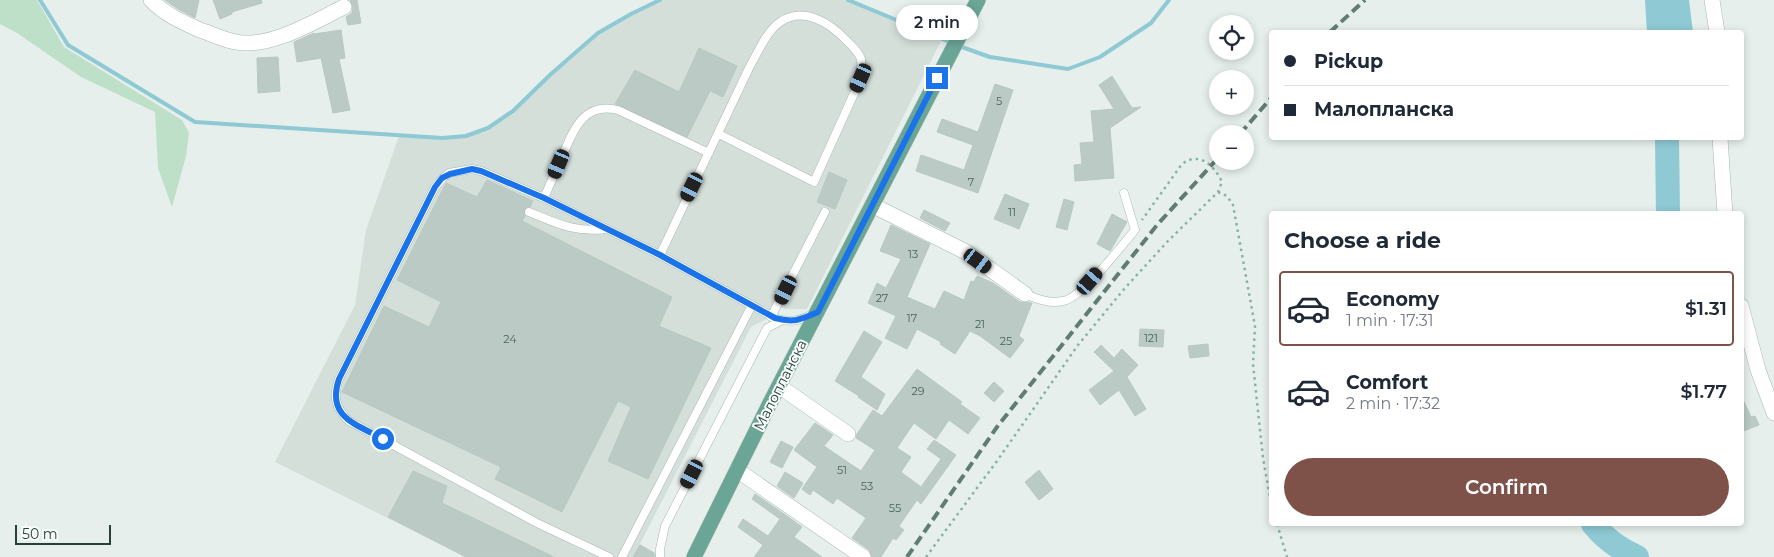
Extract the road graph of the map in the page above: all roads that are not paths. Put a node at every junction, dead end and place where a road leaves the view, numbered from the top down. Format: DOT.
graph roads {
  1 [pos="151,0"];
  2 [pos="978,0"];
  3 [pos="1712,0"];
  4 [pos="344,6"];
  5 [pos="1717,30"];
  6 [pos="719,134"];
  7 [pos="1720,140"];
  8 [pos="709,153"];
  9 [pos="1124,193"];
  10 [pos="544,198"];
  11 [pos="872,205"];
  12 [pos="1725,211"];
  13 [pos="529,212"];
  14 [pos="825,212"];
  15 [pos="606,230"];
  16 [pos="660,255"];
  17 [pos="1025,294"];
  18 [pos="752,306"];
  19 [pos="818,312"];
  20 [pos="772,317"];
  21 [pos="1744,317"];
  22 [pos="782,320"];
  23 [pos="779,386"];
  24 [pos="1774,413"];
  25 [pos="848,434"];
  26 [pos="737,470"];
  27 [pos="609,557"];
  28 [pos="622,557"];
  29 [pos="660,557"];
  30 [pos="694,557"];
  31 [pos="864,557"];
  1 -- 4 [label="street"];
  2 -- 11 [label="main road, Малопланска"];
  3 -- 5 [label="street"];
  6 -- 6 [label="lane"];
  6 -- 8 [label="lane"];
  7 -- 12 [label="street"];
  8 -- 10 [label="lane"];
  8 -- 16 [label="lane"];
  9 -- 17 [label="lane"];
  10 -- 15 [label="lane"];
  10 -- 27 [label="lane"];
  11 -- 17 [label="street"];
  11 -- 19 [label="main road, Малопланска"];
  13 -- 15 [label="lane"];
  14 -- 20 [label="lane"];
  15 -- 16 [label="lane"];
  16 -- 18 [label="lane"];
  18 -- 20 [label="lane"];
  18 -- 28 [label="lane"];
  19 -- 22 [label="lane"];
  19 -- 23 [label="main road, Малопланска"];
  20 -- 22 [label="lane"];
  21 -- 24 [label="street"];
  22 -- 29 [label="lane"];
  23 -- 25 [label="street"];
  23 -- 26 [label="main road, Малопланска"];
  26 -- 30 [label="main road, Малопланска"];
  26 -- 31 [label="street"];
}
